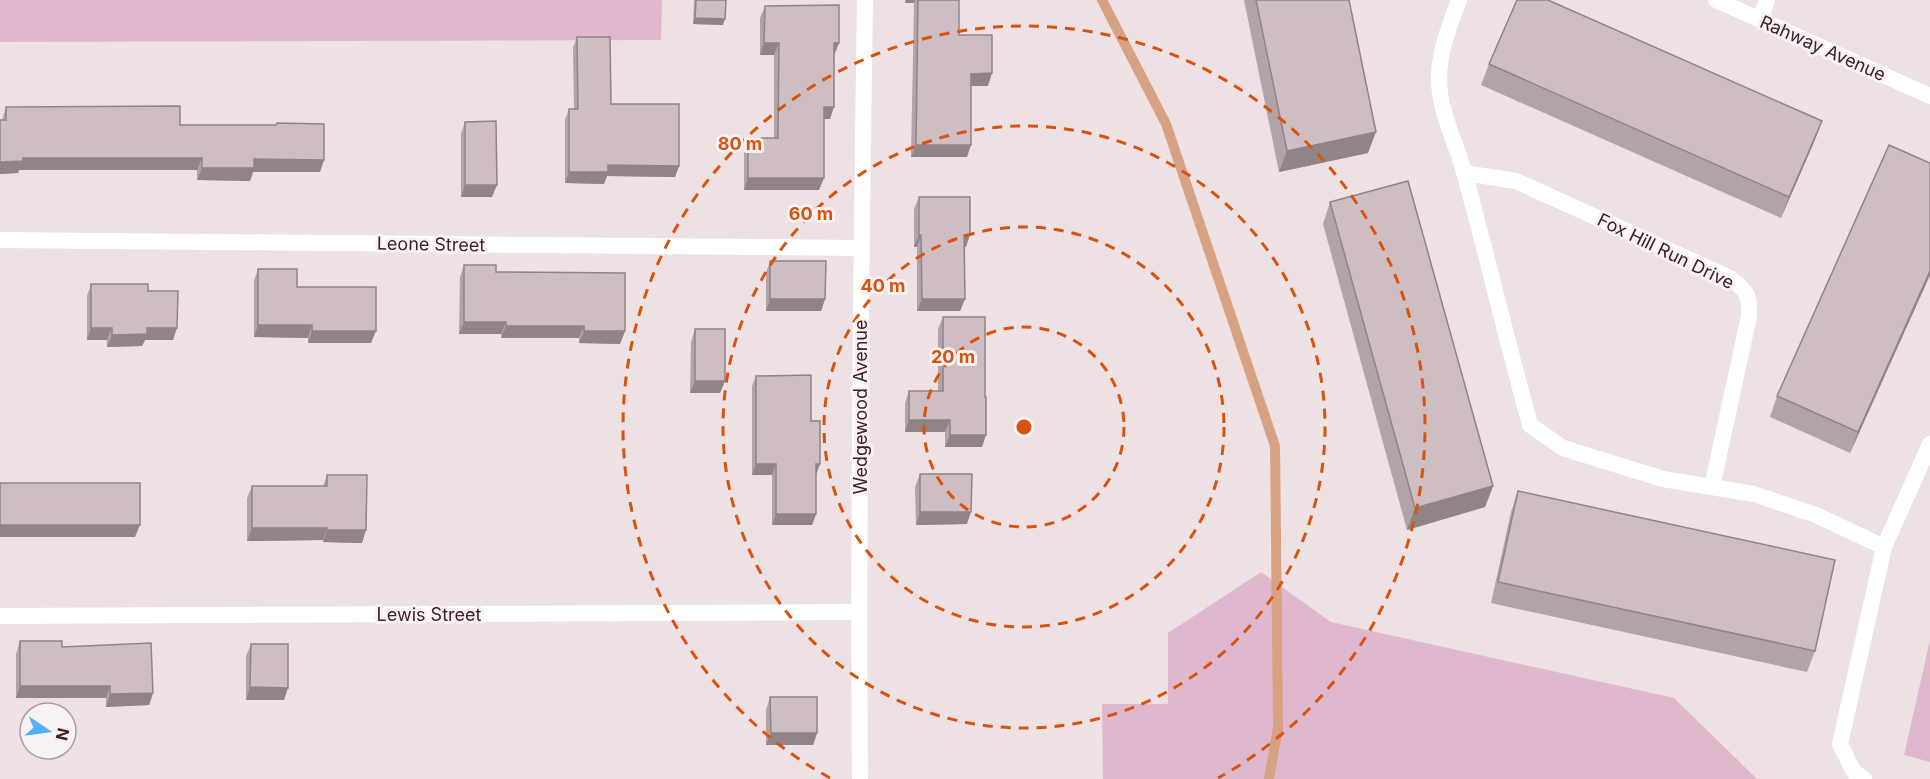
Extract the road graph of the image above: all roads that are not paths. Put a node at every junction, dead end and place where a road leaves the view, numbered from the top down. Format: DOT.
graph roads {
  1 [pos="865,0"];
  2 [pos="1459,0"];
  3 [pos="1716,0"];
  4 [pos="1767,0"];
  5 [pos="1760,20"];
  6 [pos="1930,96"];
  7 [pos="1464,172"];
  8 [pos="0,240"];
  9 [pos="861,249"];
  10 [pos="1930,444"];
  11 [pos="1712,487"];
  12 [pos="1884,547"];
  13 [pos="859,612"];
  14 [pos="0,616"];
  15 [pos="860,779"];
  16 [pos="1864,779"];
  1 -- 9 [label="street, Wedgewood Avenue"];
  2 -- 7 [label="street"];
  3 -- 5 [label="street, Rahway Avenue"];
  4 -- 5 [label="street"];
  5 -- 6 [label="street, Rahway Avenue"];
  7 -- 11 [label="street"];
  7 -- 11 [label="street, Fox Hill Run Drive"];
  8 -- 9 [label="street, Leone Street"];
  9 -- 13 [label="street, Wedgewood Avenue"];
  10 -- 12 [label="street"];
  11 -- 12 [label="street"];
  12 -- 16 [label="street"];
  13 -- 14 [label="street, Lewis Street"];
  13 -- 15 [label="street, Wedgewood Avenue"];
}
